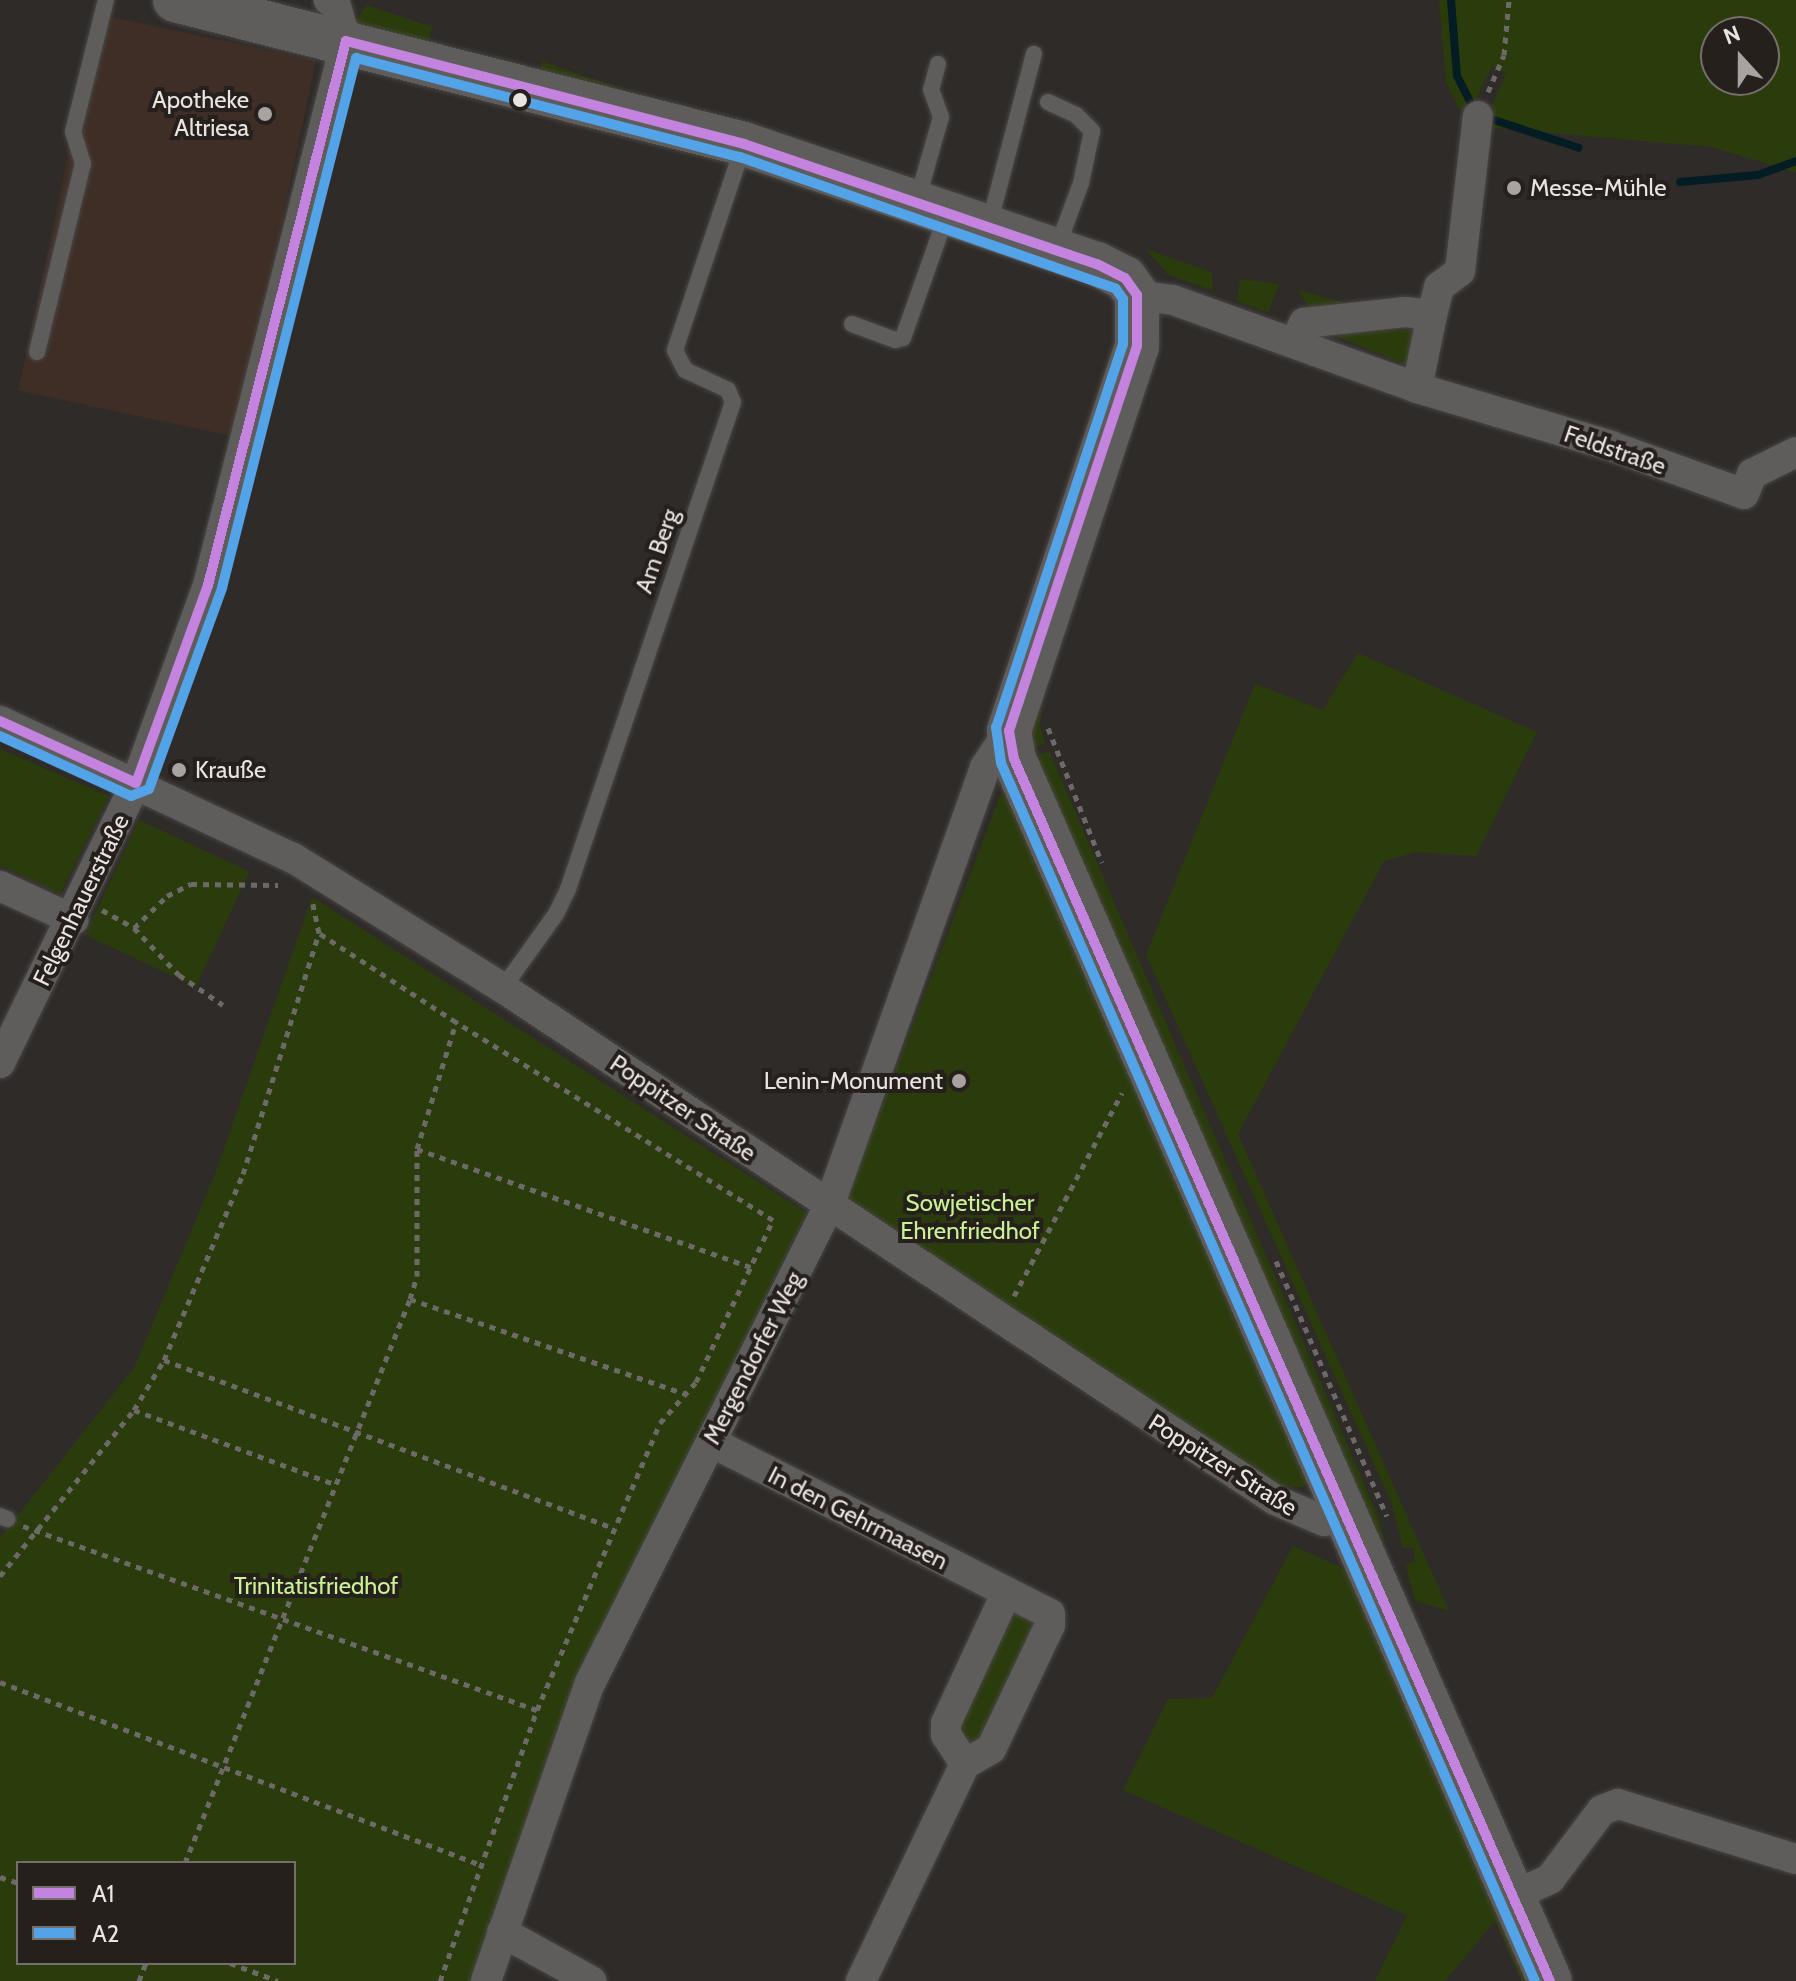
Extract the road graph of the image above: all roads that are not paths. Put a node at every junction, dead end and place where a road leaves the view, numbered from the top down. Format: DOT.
graph roads {
  1 [pos="106,0"];
  2 [pos="175,0"];
  3 [pos="329,0"];
  4 [pos="346,41"];
  5 [pos="1034,54"];
  6 [pos="938,64"];
  7 [pos="1048,102"];
  8 [pos="1478,116"];
  9 [pos="744,144"];
  10 [pos="932,208"];
  11 [pos="989,227"];
  12 [pos="1057,250"];
  13 [pos="1137,295"];
  14 [pos="1432,315"];
  15 [pos="852,324"];
  16 [pos="1295,343"];
  17 [pos="37,352"];
  18 [pos="1417,388"];
  19 [pos="1796,452"];
  20 [pos="0,721"];
  21 [pos="1009,731"];
  22 [pos="136,783"];
  23 [pos="0,886"];
  24 [pos="79,909"];
  25 [pos="503,988"];
  26 [pos="0,1063"];
  27 [pos="829,1206"];
  28 [pos="711,1442"];
  29 [pos="1345,1515"];
  30 [pos="1006,1594"];
  31 [pos="965,1764"];
  32 [pos="1796,1859"];
  33 [pos="1513,1896"];
  34 [pos="502,1932"];
  35 [pos="486,1981"];
  36 [pos="591,1981"];
  37 [pos="861,1981"];
  38 [pos="1550,1981"];
  1 -- 17 [label="lane"];
  2 -- 4 [label="main road"];
  3 -- 4 [label="street"];
  4 -- 9 [label="main road"];
  4 -- 22 [label="street, Felgenhauerstraße"];
  5 -- 11 [label="lane"];
  6 -- 10 [label="lane"];
  7 -- 12 [label="lane"];
  8 -- 14 [label="street"];
  9 -- 10 [label="main road"];
  9 -- 25 [label="lane, Am Berg"];
  10 -- 11 [label="main road"];
  10 -- 15 [label="lane"];
  11 -- 12 [label="main road"];
  12 -- 13 [label="main road"];
  13 -- 16 [label="street, Feldstraße"];
  13 -- 21 [label="main road"];
  14 -- 16 [label="street"];
  14 -- 18 [label="street"];
  16 -- 18 [label="street, Feldstraße"];
  18 -- 19 [label="street, Feldstraße"];
  20 -- 22 [label="street, Poppitzer Straße"];
  21 -- 27 [label="street, Mergendorfer Weg"];
  21 -- 29 [label="main road"];
  22 -- 24 [label="street, Felgenhauerstraße"];
  22 -- 25 [label="street, Poppitzer Straße"];
  23 -- 24 [label="street"];
  24 -- 26 [label="street, Felgenhauerstraße"];
  25 -- 27 [label="street, Poppitzer Straße"];
  27 -- 28 [label="street, Mergendorfer Weg"];
  27 -- 29 [label="street, Poppitzer Straße"];
  28 -- 30 [label="street, In den Gehrmaasen"];
  28 -- 34 [label="street, Mergendorfer Weg"];
  29 -- 33 [label="main road"];
  30 -- 31 [label="street"];
  30 -- 31 [label="street, In den Gehrmaasen"];
  31 -- 37 [label="street, In den Gehrmaasen"];
  32 -- 33 [label="street"];
  33 -- 38 [label="main road"];
  34 -- 35 [label="street, Mergendorfer Weg"];
  34 -- 36 [label="street"];
}
